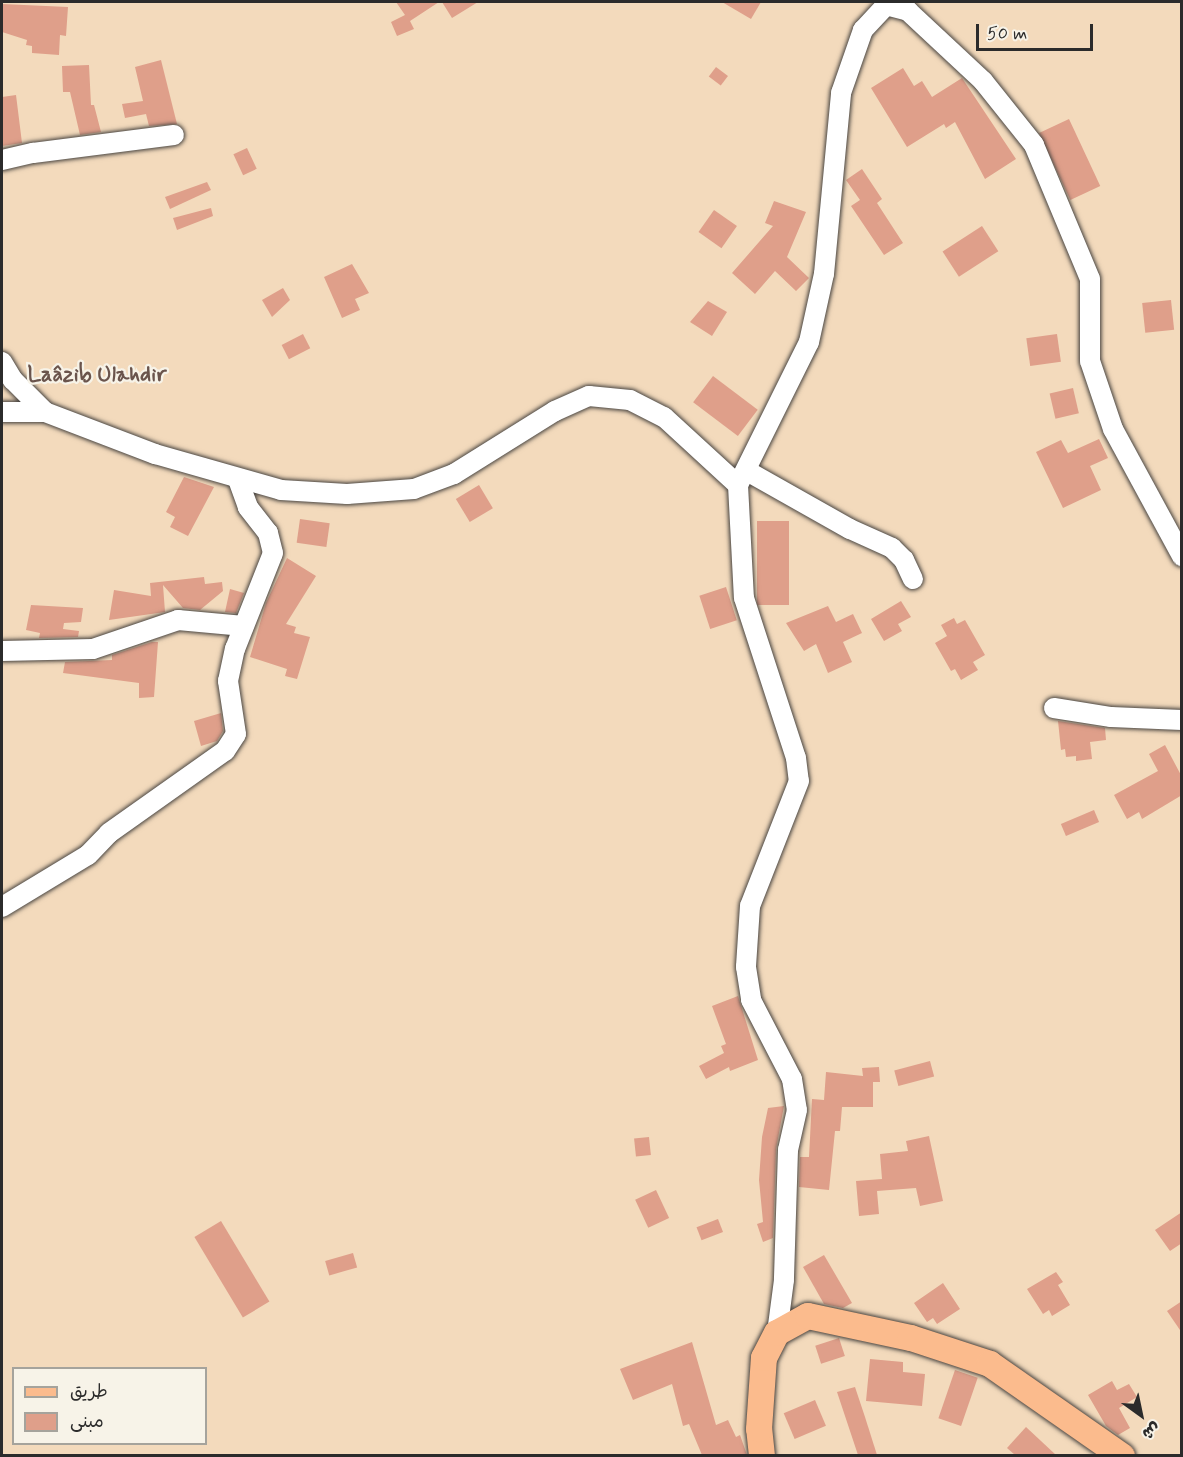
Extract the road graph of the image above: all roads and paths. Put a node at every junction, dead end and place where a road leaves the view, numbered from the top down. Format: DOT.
graph roads {
  1 [pos="174,135"];
  2 [pos="2,160"];
  3 [pos="2,362"];
  4 [pos="2,412"];
  5 [pos="45,412"];
  6 [pos="743,478"];
  7 [pos="238,479"];
  8 [pos="1182,556"];
  9 [pos="913,579"];
  10 [pos="244,626"];
  11 [pos="2,651"];
  12 [pos="1054,708"];
  13 [pos="1182,720"];
  14 [pos="2,907"];
  15 [pos="777,1333"];
  16 [pos="762,1455"];
  17 [pos="1122,1455"];
  1 -- 2 [label="street"];
  3 -- 5 [label="street"];
  4 -- 5 [label="street"];
  5 -- 7 [label="street"];
  6 -- 7 [label="street"];
  6 -- 8 [label="street"];
  6 -- 9 [label="street"];
  6 -- 15 [label="street"];
  7 -- 10 [label="street"];
  10 -- 11 [label="street"];
  10 -- 14 [label="street"];
  12 -- 13 [label="street"];
  15 -- 16 [label="main road"];
  15 -- 17 [label="main road"];
}
